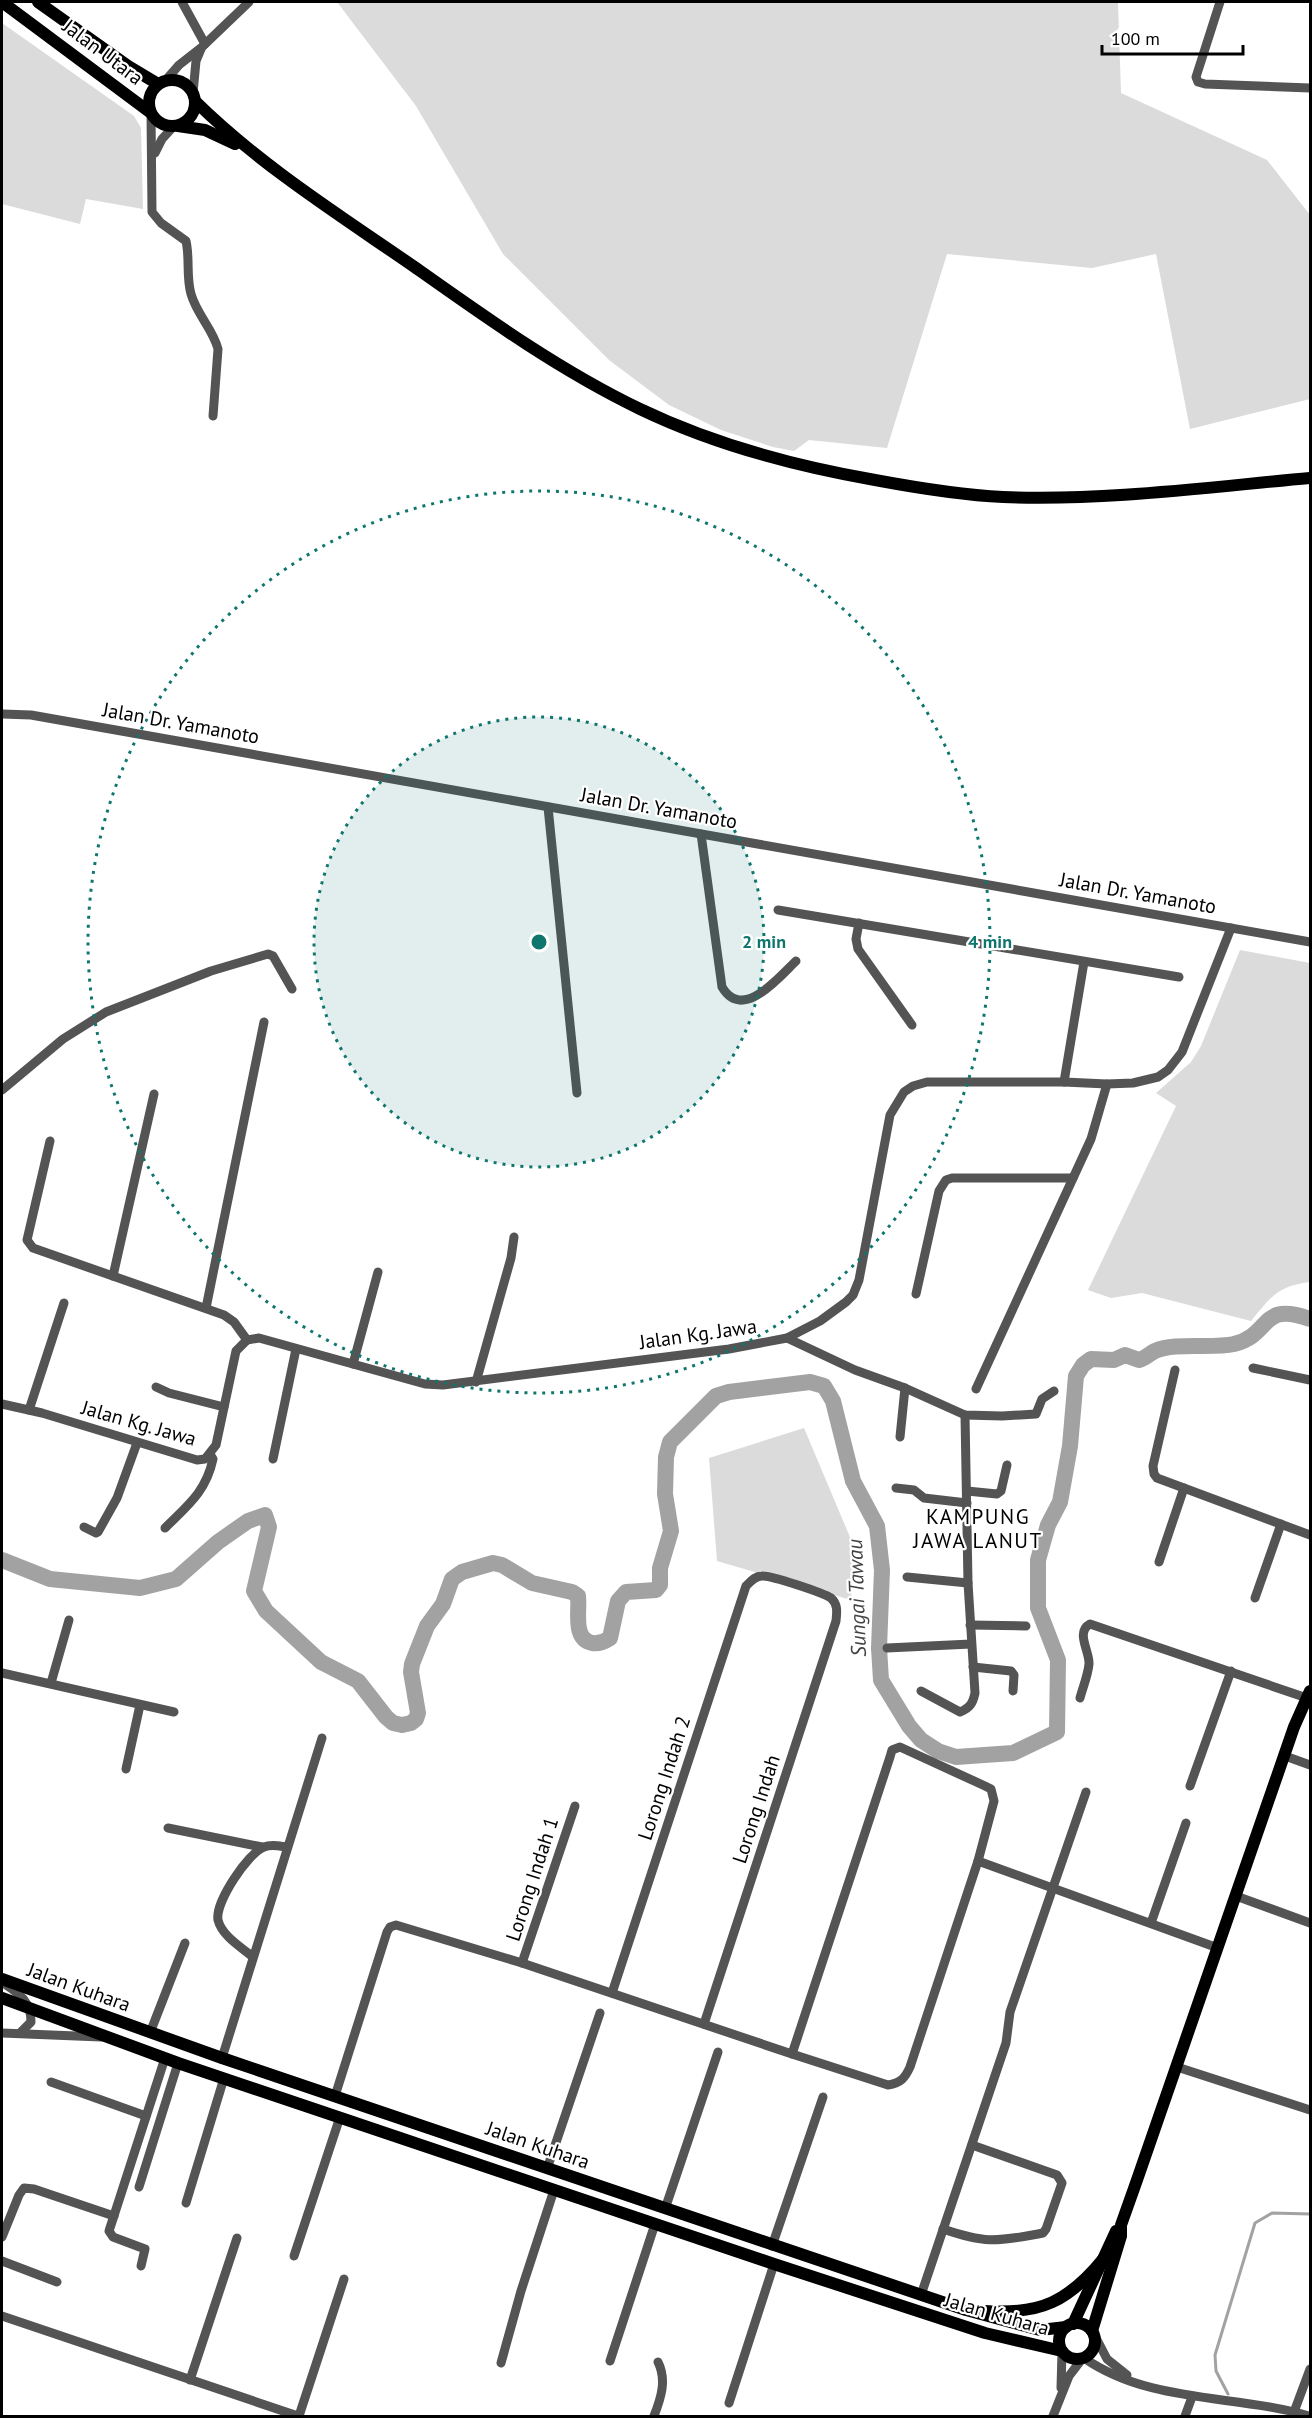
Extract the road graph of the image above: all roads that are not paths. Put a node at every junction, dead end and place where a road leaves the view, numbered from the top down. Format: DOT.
graph roads {
  1 [pos="2,2"];
  2 [pos="38,2"];
  3 [pos="182,2"];
  4 [pos="249,2"];
  5 [pos="1220,2"];
  6 [pos="204,45"];
  7 [pos="162,83"];
  8 [pos="1311,88"];
  9 [pos="194,97"];
  10 [pos="151,113"];
  11 [pos="176,126"];
  12 [pos="247,149"];
  13 [pos="153,158"];
  14 [pos="213,416"];
  15 [pos="1311,478"];
  16 [pos="2,714"];
  17 [pos="548,807"];
  18 [pos="701,834"];
  19 [pos="778,910"];
  20 [pos="859,923"];
  21 [pos="1231,928"];
  22 [pos="1311,942"];
  23 [pos="796,961"];
  24 [pos="1084,962"];
  25 [pos="1179,977"];
  26 [pos="292,989"];
  27 [pos="264,1022"];
  28 [pos="912,1025"];
  29 [pos="1064,1082"];
  30 [pos="1107,1084"];
  31 [pos="2,1090"];
  32 [pos="577,1093"];
  33 [pos="154,1094"];
  34 [pos="51,1141"];
  35 [pos="1073,1178"];
  36 [pos="514,1237"];
  37 [pos="378,1272"];
  38 [pos="113,1276"];
  39 [pos="916,1294"];
  40 [pos="64,1303"];
  41 [pos="206,1308"];
  42 [pos="787,1338"];
  43 [pos="247,1340"];
  44 [pos="296,1348"];
  45 [pos="353,1364"];
  46 [pos="1253,1368"];
  47 [pos="1175,1370"];
  48 [pos="1311,1380"];
  49 [pos="476,1382"];
  50 [pos="156,1387"];
  51 [pos="905,1388"];
  52 [pos="976,1389"];
  53 [pos="1054,1391"];
  54 [pos="2,1404"];
  55 [pos="224,1407"];
  56 [pos="29,1410"];
  57 [pos="965,1415"];
  58 [pos="900,1437"];
  59 [pos="137,1443"];
  60 [pos="210,1454"];
  61 [pos="273,1459"];
  62 [pos="1007,1465"];
  63 [pos="896,1488"];
  64 [pos="1184,1488"];
  65 [pos="967,1491"];
  66 [pos="967,1503"];
  67 [pos="1281,1524"];
  68 [pos="84,1527"];
  69 [pos="165,1528"];
  70 [pos="1311,1535"];
  71 [pos="1159,1562"];
  72 [pos="755,1577"];
  73 [pos="908,1578"];
  74 [pos="968,1583"];
  75 [pos="1256,1598"];
  76 [pos="69,1620"];
  77 [pos="970,1625"];
  78 [pos="1026,1626"];
  79 [pos="971,1644"];
  80 [pos="887,1648"];
  81 [pos="973,1667"];
  82 [pos="1231,1671"];
  83 [pos="2,1673"];
  84 [pos="51,1683"];
  85 [pos="921,1691"];
  86 [pos="1013,1691"];
  87 [pos="1309,1694"];
  88 [pos="1080,1698"];
  89 [pos="141,1705"];
  90 [pos="174,1712"];
  91 [pos="322,1738"];
  92 [pos="1285,1756"];
  93 [pos="1311,1765"];
  94 [pos="126,1769"];
  95 [pos="1190,1786"];
  96 [pos="1086,1792"];
  97 [pos="575,1806"];
  98 [pos="1186,1823"];
  99 [pos="168,1828"];
  100 [pos="262,1847"];
  101 [pos="287,1847"];
  102 [pos="978,1861"];
  103 [pos="1053,1888"];
  104 [pos="1236,1896"];
  105 [pos="1151,1923"];
  106 [pos="1311,1923"];
  107 [pos="185,1943"];
  108 [pos="1218,1947"];
  109 [pos="253,1957"];
  110 [pos="522,1963"];
  111 [pos="2,1981"];
  112 [pos="612,1994"];
  113 [pos="2,1998"];
  114 [pos="30,2009"];
  115 [pos="600,2013"];
  116 [pos="704,2024"];
  117 [pos="2,2033"];
  118 [pos="20,2033"];
  119 [pos="150,2033"];
  120 [pos="109,2038"];
  121 [pos="718,2052"];
  122 [pos="792,2054"];
  123 [pos="165,2058"];
  124 [pos="222,2058"];
  125 [pos="178,2063"];
  126 [pos="1177,2067"];
  127 [pos="224,2078"];
  128 [pos="51,2082"];
  129 [pos="335,2096"];
  130 [pos="823,2097"];
  131 [pos="1311,2110"];
  132 [pos="146,2116"];
  133 [pos="340,2117"];
  134 [pos="972,2145"];
  135 [pos="547,2169"];
  136 [pos="140,2187"];
  137 [pos="554,2190"];
  138 [pos="186,2203"];
  139 [pos="665,2209"];
  140 [pos="114,2216"];
  141 [pos="655,2224"];
  142 [pos="1121,2225"];
  143 [pos="943,2229"];
  144 [pos="2,2237"];
  145 [pos="237,2238"];
  146 [pos="772,2246"];
  147 [pos="294,2256"];
  148 [pos="1104,2258"];
  149 [pos="2,2261"];
  150 [pos="774,2264"];
  151 [pos="141,2266"];
  152 [pos="344,2279"];
  153 [pos="57,2282"];
  154 [pos="921,2295"];
  155 [pos="966,2310"];
  156 [pos="2,2316"];
  157 [pos="1069,2326"];
  158 [pos="1093,2333"];
  159 [pos="1062,2351"];
  160 [pos="1083,2359"];
  161 [pos="610,2361"];
  162 [pos="658,2362"];
  163 [pos="501,2363"];
  164 [pos="1311,2369"];
  165 [pos="190,2380"];
  166 [pos="1139,2383"];
  167 [pos="1060,2396"];
  168 [pos="1192,2397"];
  169 [pos="729,2403"];
  170 [pos="1294,2412"];
  171 [pos="298,2416"];
  172 [pos="654,2416"];
  173 [pos="1053,2416"];
  174 [pos="1185,2416"];
  175 [pos="1309,2416"];
  1 -- 10 [label="main road, Jalan Utara"];
  2 -- 7 [label="main road, Jalan Utara"];
  3 -- 6 [label="street"];
  4 -- 6 [label="street"];
  5 -- 8 [label="street"];
  6 -- 7 [label="street"];
  6 -- 9 [label="street"];
  7 -- 9 [label="main road"];
  7 -- 10 [label="main road"];
  9 -- 11 [label="main road"];
  9 -- 12 [label="main road"];
  10 -- 11 [label="main road"];
  10 -- 13 [label="street"];
  11 -- 12 [label="main road"];
  11 -- 13 [label="street"];
  12 -- 15 [label="main road"];
  13 -- 14 [label="street"];
  16 -- 17 [label="street, Jalan Dr. Yamanoto"];
  17 -- 18 [label="street, Jalan Dr. Yamanoto"];
  17 -- 32 [label="street"];
  18 -- 21 [label="street, Jalan Dr. Yamanoto"];
  18 -- 23 [label="street"];
  19 -- 20 [label="street"];
  20 -- 24 [label="street"];
  20 -- 28 [label="street"];
  21 -- 22 [label="street, Jalan Dr. Yamanoto"];
  21 -- 30 [label="street, Jalan Kg. Jawa"];
  24 -- 25 [label="street"];
  24 -- 29 [label="street"];
  26 -- 31 [label="street"];
  27 -- 41 [label="street"];
  29 -- 30 [label="street, Jalan Kg. Jawa"];
  29 -- 42 [label="street, Jalan Kg. Jawa"];
  30 -- 35 [label="street"];
  33 -- 38 [label="street"];
  34 -- 38 [label="street"];
  35 -- 39 [label="street"];
  35 -- 52 [label="street"];
  36 -- 49 [label="street"];
  37 -- 45 [label="street"];
  38 -- 41 [label="street"];
  40 -- 56 [label="street"];
  41 -- 43 [label="street"];
  42 -- 49 [label="street, Jalan Kg. Jawa"];
  42 -- 51 [label="street"];
  43 -- 44 [label="street, Jalan Kg. Jawa"];
  43 -- 55 [label="street, Jalan Kg. Jawa"];
  44 -- 45 [label="street, Jalan Kg. Jawa"];
  44 -- 61 [label="street"];
  45 -- 49 [label="street, Jalan Kg. Jawa"];
  46 -- 48 [label="street"];
  47 -- 64 [label="street"];
  50 -- 55 [label="street"];
  51 -- 57 [label="street"];
  51 -- 58 [label="street"];
  53 -- 57 [label="street"];
  54 -- 56 [label="street, Jalan Kg. Jawa"];
  55 -- 60 [label="street, Jalan Kg. Jawa"];
  56 -- 59 [label="street, Jalan Kg. Jawa"];
  57 -- 65 [label="street"];
  59 -- 60 [label="street, Jalan Kg. Jawa"];
  59 -- 68 [label="street"];
  60 -- 69 [label="street"];
  62 -- 65 [label="street"];
  63 -- 66 [label="street"];
  64 -- 67 [label="street"];
  64 -- 71 [label="street"];
  65 -- 66 [label="street"];
  66 -- 74 [label="street"];
  67 -- 70 [label="street"];
  67 -- 75 [label="street"];
  72 -- 112 [label="street, Lorong Indah 2"];
  72 -- 116 [label="street, Lorong Indah"];
  73 -- 74 [label="street"];
  74 -- 77 [label="street"];
  76 -- 84 [label="street"];
  77 -- 78 [label="street"];
  77 -- 79 [label="street"];
  79 -- 80 [label="street"];
  79 -- 81 [label="street"];
  81 -- 85 [label="street"];
  81 -- 86 [label="street"];
  82 -- 87 [label="street"];
  82 -- 88 [label="street"];
  82 -- 95 [label="street"];
  83 -- 84 [label="street"];
  84 -- 89 [label="street"];
  87 -- 92 [label="main road"];
  89 -- 90 [label="street"];
  89 -- 94 [label="street"];
  91 -- 101 [label="street"];
  92 -- 93 [label="street"];
  92 -- 104 [label="main road"];
  96 -- 103 [label="street"];
  97 -- 110 [label="street, Lorong Indah 1"];
  98 -- 105 [label="street"];
  99 -- 100 [label="street"];
  100 -- 101 [label="street"];
  100 -- 109 [label="street"];
  101 -- 109 [label="street"];
  102 -- 103 [label="street"];
  102 -- 122 [label="street"];
  102 -- 122 [label="street"];
  103 -- 105 [label="street"];
  103 -- 134 [label="street"];
  104 -- 106 [label="street"];
  104 -- 108 [label="main road"];
  105 -- 108 [label="street"];
  107 -- 119 [label="street"];
  108 -- 126 [label="main road"];
  109 -- 124 [label="street"];
  110 -- 112 [label="street"];
  110 -- 129 [label="street"];
  111 -- 114 [label="street"];
  111 -- 119 [label="main road, Jalan Kuhara"];
  112 -- 116 [label="street"];
  113 -- 114 [label="main road, Jalan Kuhara"];
  114 -- 118 [label="street"];
  114 -- 120 [label="main road, Jalan Kuhara"];
  115 -- 135 [label="street"];
  116 -- 122 [label="street"];
  117 -- 118 [label="street"];
  118 -- 120 [label="street"];
  119 -- 124 [label="main road, Jalan Kuhara"];
  120 -- 123 [label="main road, Jalan Kuhara"];
  121 -- 139 [label="street"];
  123 -- 125 [label="main road, Jalan Kuhara"];
  123 -- 132 [label="street"];
  124 -- 129 [label="main road, Jalan Kuhara"];
  125 -- 127 [label="main road, Jalan Kuhara"];
  125 -- 136 [label="street"];
  126 -- 131 [label="street"];
  126 -- 142 [label="main road"];
  127 -- 133 [label="main road, Jalan Kuhara"];
  127 -- 138 [label="street"];
  128 -- 132 [label="street"];
  129 -- 135 [label="main road, Jalan Kuhara"];
  130 -- 146 [label="street"];
  132 -- 140 [label="street"];
  133 -- 137 [label="main road, Jalan Kuhara"];
  133 -- 147 [label="street"];
  134 -- 143 [label="street"];
  134 -- 143 [label="street"];
  135 -- 139 [label="main road, Jalan Kuhara"];
  137 -- 141 [label="main road, Jalan Kuhara"];
  137 -- 163 [label="street"];
  139 -- 146 [label="main road, Jalan Kuhara"];
  140 -- 144 [label="street"];
  140 -- 151 [label="street"];
  141 -- 150 [label="main road, Jalan Kuhara"];
  141 -- 161 [label="street"];
  142 -- 148 [label="main road"];
  142 -- 158 [label="main road"];
  143 -- 154 [label="street"];
  145 -- 165 [label="street"];
  146 -- 154 [label="main road, Jalan Kuhara"];
  148 -- 155 [label="main road"];
  148 -- 157 [label="main road"];
  149 -- 153 [label="street"];
  150 -- 159 [label="main road, Jalan Kuhara"];
  150 -- 169 [label="street"];
  152 -- 171 [label="street"];
  154 -- 155 [label="main road, Jalan Kuhara"];
  155 -- 157 [label="main road, Jalan Kuhara"];
  156 -- 165 [label="street"];
  157 -- 158 [label="main road"];
  157 -- 159 [label="main road"];
  158 -- 160 [label="main road"];
  158 -- 166 [label="street"];
  159 -- 160 [label="main road"];
  159 -- 167 [label="street"];
  160 -- 166 [label="street"];
  160 -- 167 [label="street"];
  162 -- 172 [label="street"];
  164 -- 170 [label="street"];
  165 -- 171 [label="street"];
  166 -- 168 [label="street"];
  167 -- 173 [label="street"];
  168 -- 170 [label="street"];
  168 -- 174 [label="street"];
  170 -- 175 [label="street"];
}
